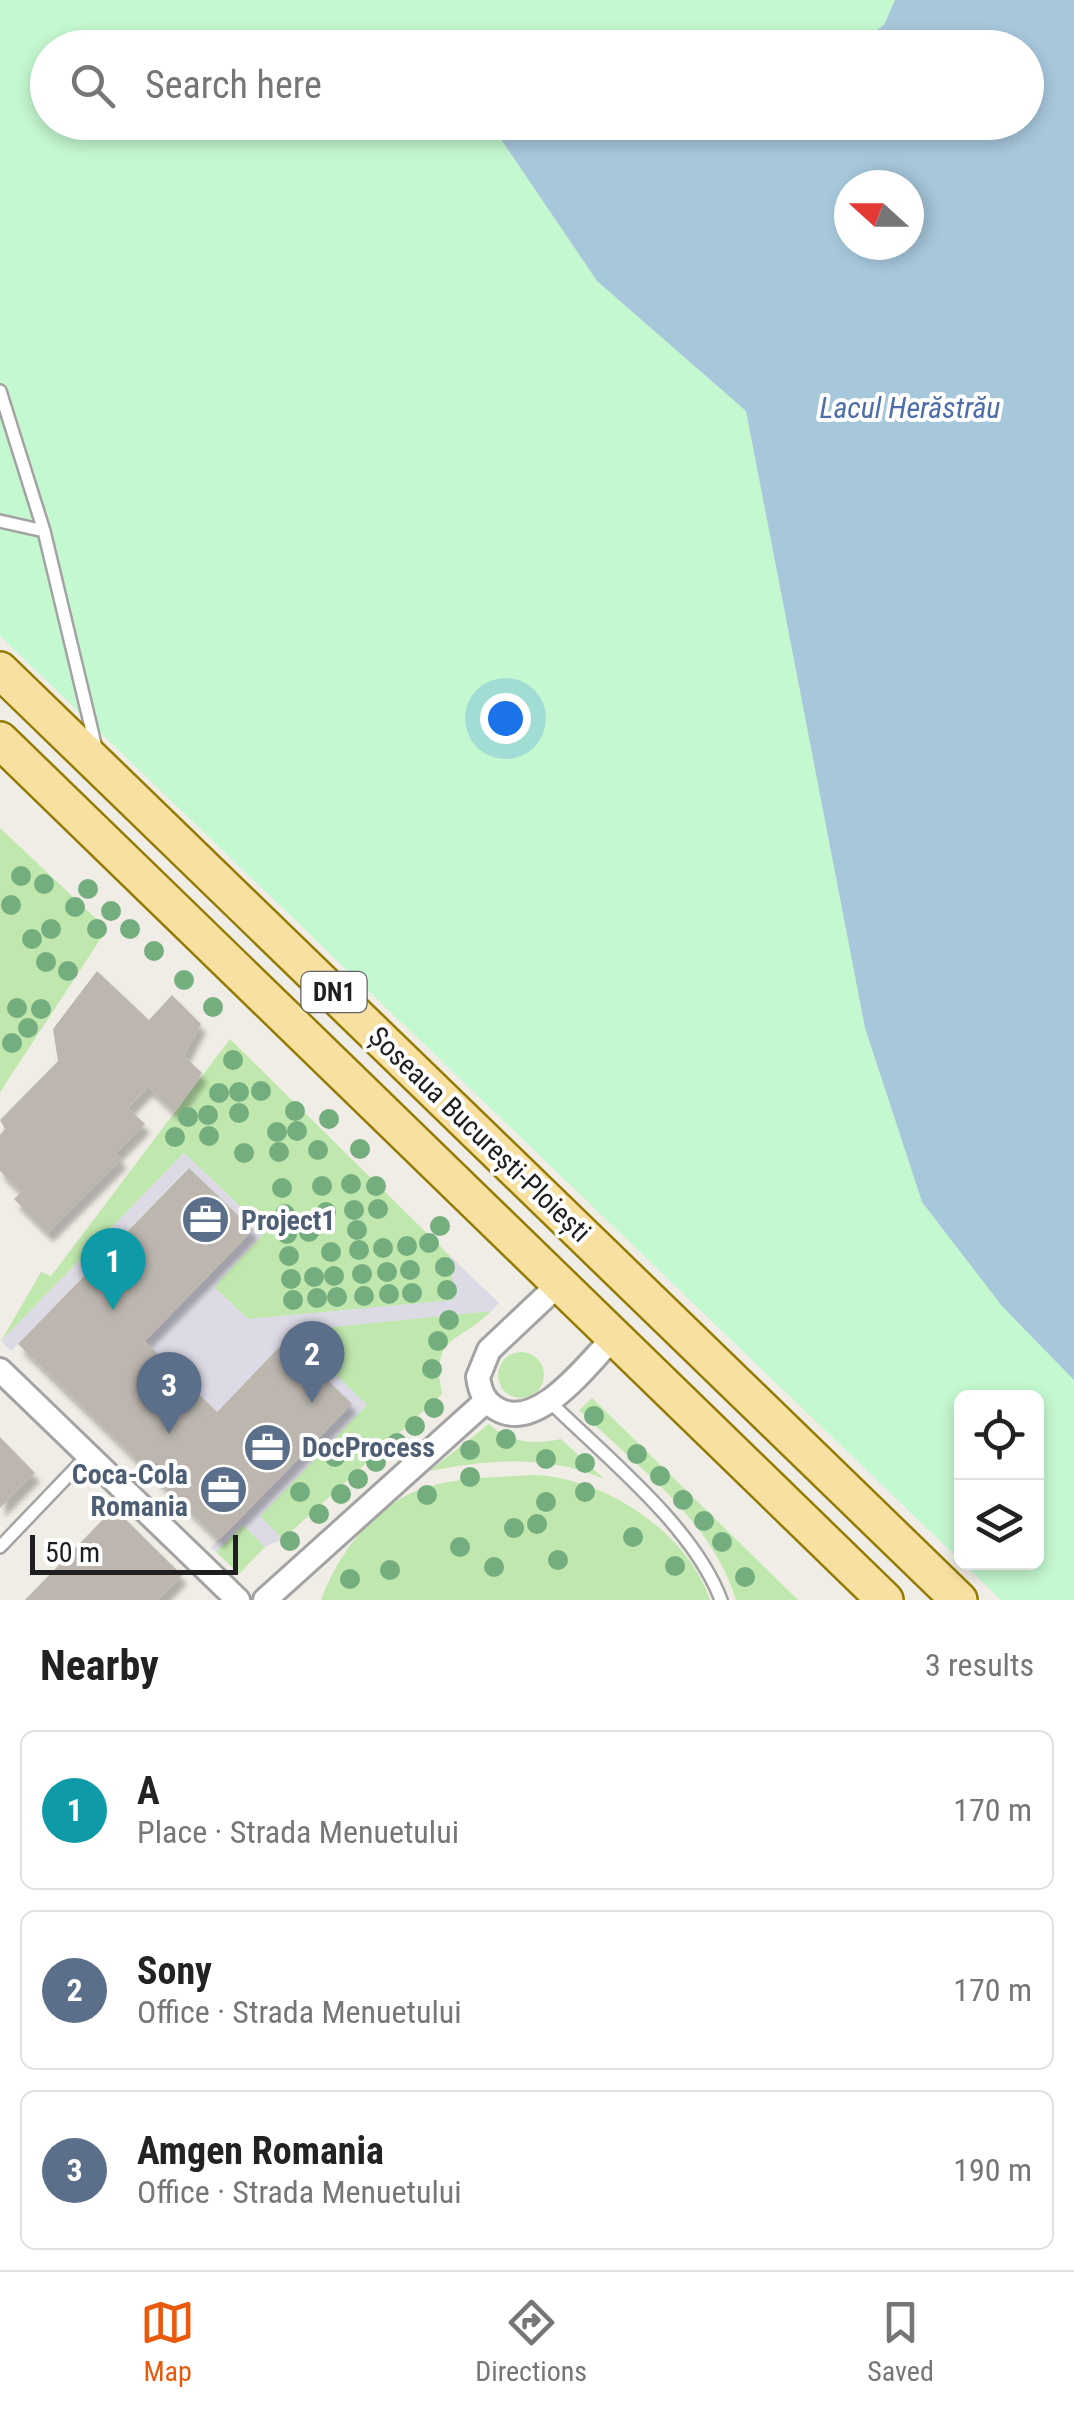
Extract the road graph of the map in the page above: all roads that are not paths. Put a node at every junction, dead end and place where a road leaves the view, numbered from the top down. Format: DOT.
graph roads {
  1 [pos="0,390"];
  2 [pos="0,522"];
  3 [pos="44,532"];
  4 [pos="0,670"];
  5 [pos="0,740"];
  6 [pos="98,765"];
  7 [pos="560,1284"];
  8 [pos="615,1336"];
  9 [pos="0,1370"];
  10 [pos="486,1401"];
  11 [pos="550,1402"];
  12 [pos="88,1455"];
  13 [pos="774,1492"];
  14 [pos="0,1547"];
  15 [pos="277,1595"];
  16 [pos="238,1600"];
  17 [pos="722,1600"];
  18 [pos="862,1600"];
  19 [pos="885,1600"];
  20 [pos="958,1600"];
  1 -- 3 [label="lane"];
  2 -- 3 [label="lane"];
  3 -- 6 [label="lane"];
  4 -- 6 [label="main road, Șoseaua București-Ploiești / DN1"];
  5 -- 7 [label="main road, Șoseaua București-Ploiești / DN1"];
  6 -- 20 [label="main road, Șoseaua București-Ploiești / DN1"];
  7 -- 8 [label="main road, Șoseaua București-Ploiești / DN1"];
  7 -- 10 [label="street"];
  8 -- 11 [label="street"];
  8 -- 13 [label="main road, Șoseaua București-Ploiești / DN1"];
  9 -- 12 [label="street"];
  10 -- 11 [label="street"];
  10 -- 15 [label="street"];
  11 -- 17 [label="lane"];
  12 -- 14 [label="lane"];
  12 -- 16 [label="street"];
  13 -- 18 [label="main road"];
  13 -- 19 [label="main road, Șoseaua București-Ploiești / DN1"];
}
